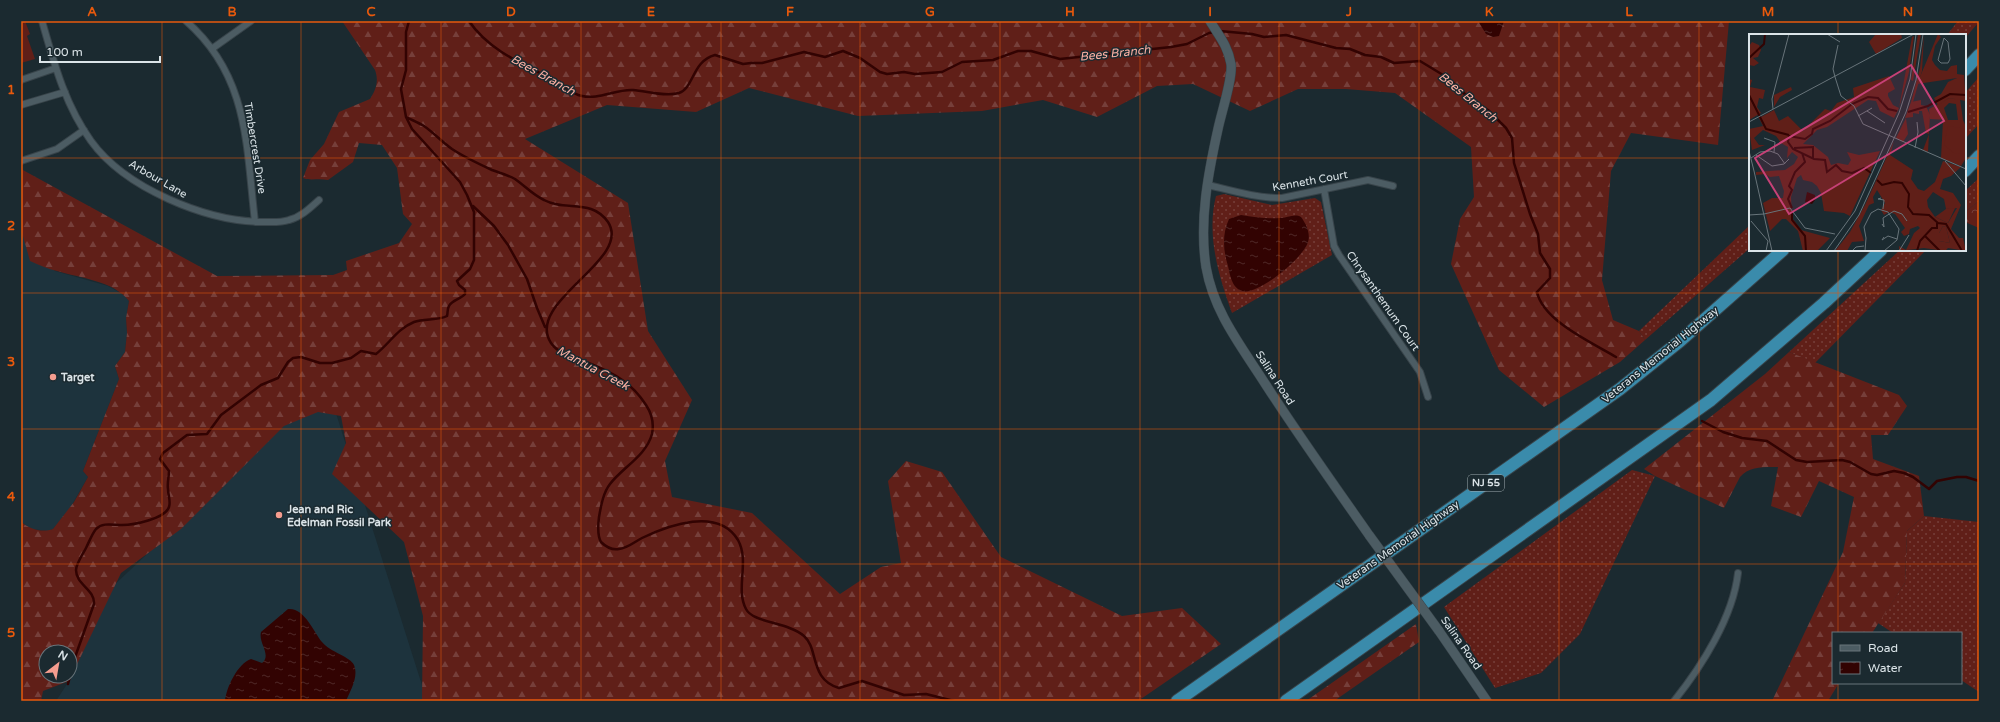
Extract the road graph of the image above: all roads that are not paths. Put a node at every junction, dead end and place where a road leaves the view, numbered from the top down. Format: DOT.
graph roads {
  1 [pos="42,21"];
  2 [pos="186,21"];
  3 [pos="251,21"];
  4 [pos="1212,24"];
  5 [pos="213,48"];
  6 [pos="1979,55"];
  7 [pos="56,68"];
  8 [pos="1966,69"];
  9 [pos="21,80"];
  10 [pos="65,92"];
  11 [pos="21,105"];
  12 [pos="84,130"];
  13 [pos="1979,156"];
  14 [pos="21,161"];
  15 [pos="1966,170"];
  16 [pos="1208,185"];
  17 [pos="1393,186"];
  18 [pos="1324,190"];
  19 [pos="319,200"];
  20 [pos="255,222"];
  21 [pos="1782,251"];
  22 [pos="1880,251"];
  23 [pos="1428,397"];
  24 [pos="1738,573"];
  25 [pos="1177,701"];
  26 [pos="1286,701"];
  27 [pos="1487,701"];
  28 [pos="1674,701"];
  1 -- 7 [label="street, Arbour Lane"];
  2 -- 5 [label="street, Timbercrest Drive"];
  3 -- 5 [label="street"];
  4 -- 16 [label="street, Salina Road"];
  5 -- 20 [label="street, Timbercrest Drive"];
  6 -- 8 [label="highway"];
  7 -- 9 [label="street"];
  7 -- 10 [label="street, Arbour Lane"];
  10 -- 11 [label="street"];
  10 -- 12 [label="street, Arbour Lane"];
  12 -- 14 [label="street"];
  12 -- 20 [label="street, Arbour Lane"];
  13 -- 15 [label="highway"];
  16 -- 18 [label="street, Kenneth Court"];
  16 -- 27 [label="street, Salina Road, bridge"];
  17 -- 18 [label="street, Kenneth Court"];
  18 -- 23 [label="street, Chrysanthemum Court"];
  19 -- 20 [label="street, Arbour Lane"];
  21 -- 25 [label="highway, Veterans Memorial Highway / NJ 55"];
  22 -- 26 [label="highway"];
  24 -- 28 [label="street"];
}
